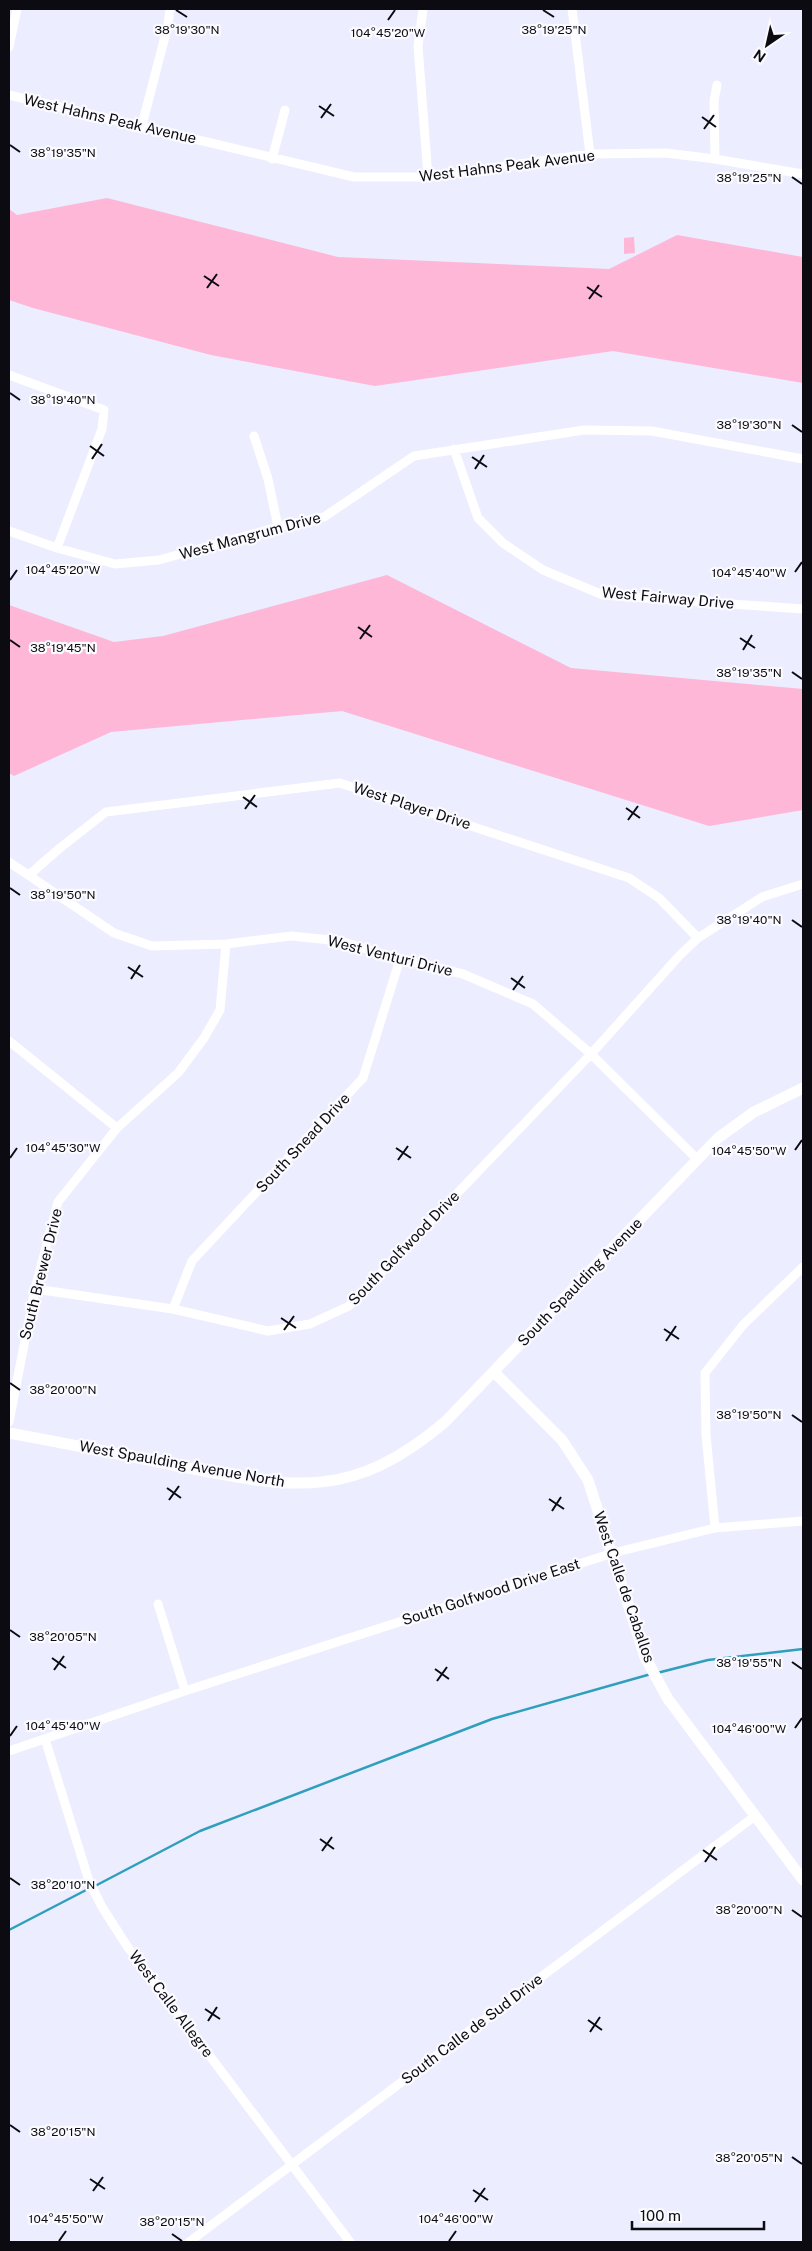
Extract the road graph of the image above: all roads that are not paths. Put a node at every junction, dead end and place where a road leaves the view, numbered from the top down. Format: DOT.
graph roads {
  1 [pos="18,9"];
  2 [pos="170,9"];
  3 [pos="423,9"];
  4 [pos="572,9"];
  5 [pos="9,47"];
  6 [pos="717,84"];
  7 [pos="9,95"];
  8 [pos="285,110"];
  9 [pos="142,125"];
  10 [pos="590,154"];
  11 [pos="272,158"];
  12 [pos="715,159"];
  13 [pos="803,174"];
  14 [pos="428,177"];
  15 [pos="9,376"];
  16 [pos="254,436"];
  17 [pos="454,449"];
  18 [pos="803,459"];
  19 [pos="278,527"];
  20 [pos="9,531"];
  21 [pos="57,548"];
  22 [pos="803,609"];
  23 [pos="9,862"];
  24 [pos="29,876"];
  25 [pos="803,884"];
  26 [pos="698,938"];
  27 [pos="226,944"];
  28 [pos="400,959"];
  29 [pos="9,1041"];
  30 [pos="592,1054"];
  31 [pos="803,1088"];
  32 [pos="117,1128"];
  33 [pos="697,1159"];
  34 [pos="803,1267"];
  35 [pos="35,1289"];
  36 [pos="173,1309"];
  37 [pos="494,1372"];
  38 [pos="9,1422"];
  39 [pos="9,1433"];
  40 [pos="355,1476"];
  41 [pos="803,1521"];
  42 [pos="715,1528"];
  43 [pos="613,1553"];
  44 [pos="158,1604"];
  45 [pos="185,1691"];
  46 [pos="45,1739"];
  47 [pos="9,1751"];
  48 [pos="755,1816"];
  49 [pos="803,1880"];
  50 [pos="293,2166"];
  51 [pos="189,2242"];
  52 [pos="350,2242"];
  1 -- 5 [label="street"];
  2 -- 9 [label="street"];
  3 -- 14 [label="street"];
  4 -- 10 [label="street"];
  6 -- 12 [label="street"];
  7 -- 9 [label="street, West Hahns Peak Avenue"];
  8 -- 11 [label="street"];
  9 -- 11 [label="street, West Hahns Peak Avenue"];
  10 -- 12 [label="street, West Hahns Peak Avenue"];
  10 -- 14 [label="street, West Hahns Peak Avenue"];
  11 -- 14 [label="street, West Hahns Peak Avenue"];
  12 -- 13 [label="street, West Hahns Peak Avenue"];
  15 -- 21 [label="street"];
  16 -- 19 [label="street"];
  17 -- 18 [label="street, West Mangrum Drive"];
  17 -- 19 [label="street, West Mangrum Drive"];
  17 -- 22 [label="street, West Fairway Drive"];
  19 -- 21 [label="street, West Mangrum Drive"];
  20 -- 21 [label="street, West Mangrum Drive"];
  23 -- 24 [label="street, West Venturi Drive"];
  24 -- 26 [label="street, West Player Drive"];
  24 -- 27 [label="street, West Venturi Drive"];
  25 -- 26 [label="street, South Golfwood Drive"];
  26 -- 30 [label="street, South Golfwood Drive"];
  27 -- 28 [label="street, West Venturi Drive"];
  27 -- 32 [label="street, South Brewer Drive"];
  28 -- 30 [label="street, West Venturi Drive"];
  28 -- 36 [label="street, South Snead Drive"];
  29 -- 32 [label="street"];
  30 -- 33 [label="street, West Venturi Drive"];
  30 -- 36 [label="street, South Golfwood Drive"];
  31 -- 33 [label="street, South Spaulding Avenue"];
  32 -- 35 [label="street, South Brewer Drive"];
  33 -- 37 [label="street, South Spaulding Avenue"];
  34 -- 42 [label="street"];
  35 -- 36 [label="street, South Golfwood Drive"];
  35 -- 38 [label="street, South Brewer Drive"];
  37 -- 40 [label="street, South Spaulding Avenue"];
  37 -- 43 [label="street, West Calle de Caballos"];
  39 -- 40 [label="street, West Spaulding Avenue North"];
  41 -- 42 [label="street, South Golfwood Drive East"];
  42 -- 43 [label="street, South Golfwood Drive East"];
  43 -- 45 [label="street, South Golfwood Drive East"];
  43 -- 48 [label="street, West Calle de Caballos"];
  44 -- 45 [label="street"];
  45 -- 46 [label="street, South Golfwood Drive East"];
  46 -- 47 [label="street, South Golfwood Drive East"];
  46 -- 50 [label="street, West Calle Allegre"];
  48 -- 49 [label="street, West Calle de Caballos"];
  48 -- 50 [label="street, South Calle de Sud Drive"];
  50 -- 51 [label="street, South Calle de Sud Drive"];
  50 -- 52 [label="street, West Calle Allegre"];
}
